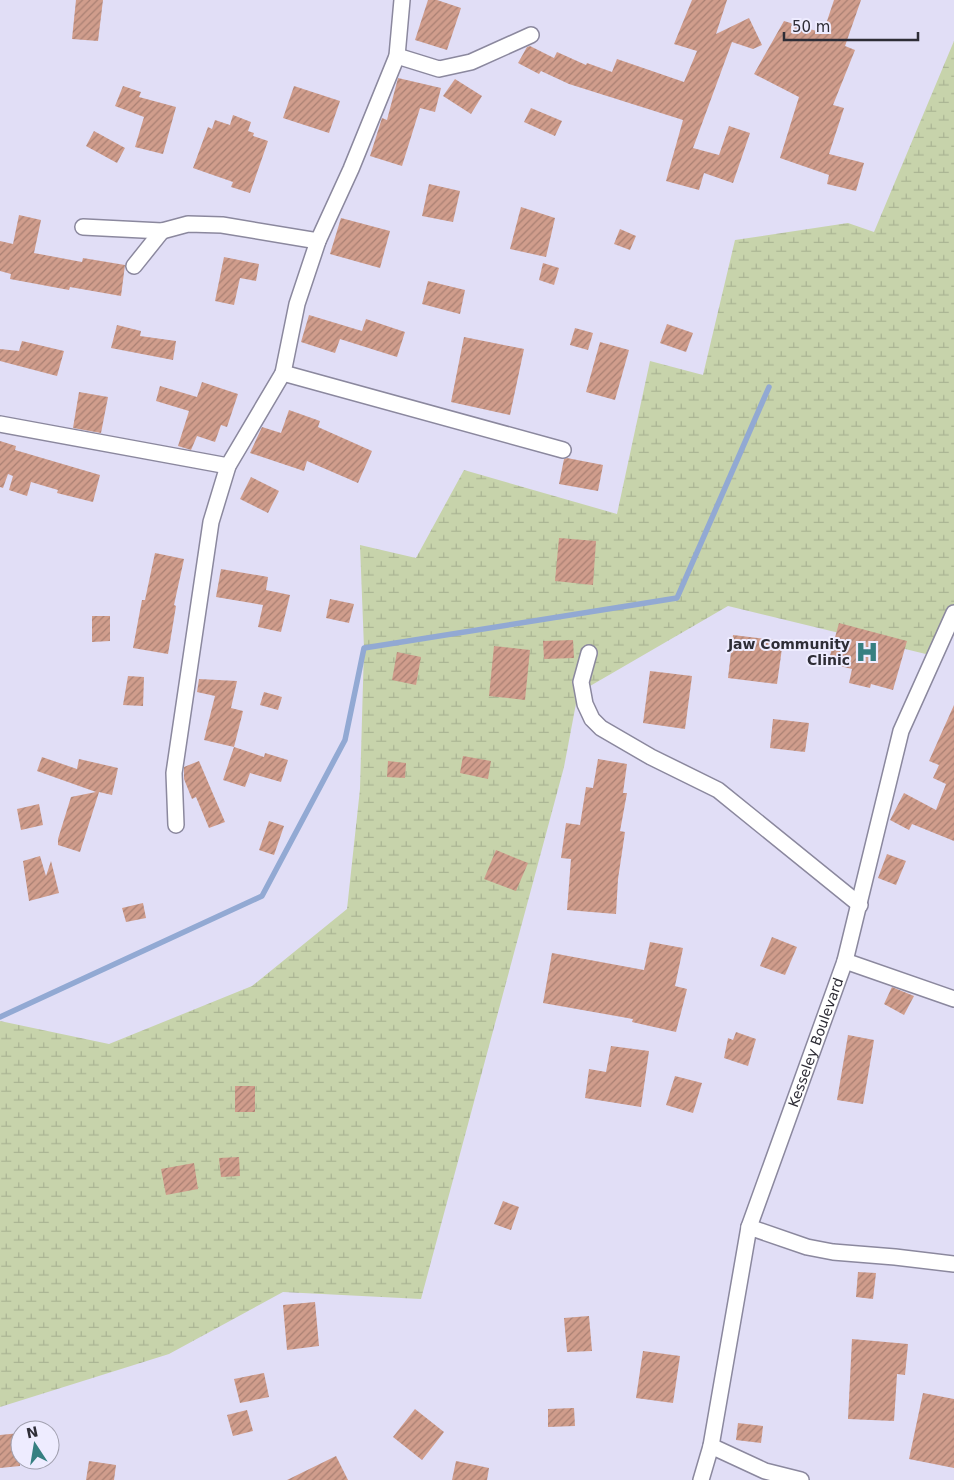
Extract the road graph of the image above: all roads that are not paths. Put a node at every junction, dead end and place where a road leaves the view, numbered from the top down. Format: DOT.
graph roads {
  1 [pos="402,0"];
  2 [pos="531,34"];
  3 [pos="398,56"];
  4 [pos="83,227"];
  5 [pos="162,231"];
  6 [pos="318,241"];
  7 [pos="134,266"];
  8 [pos="283,373"];
  9 [pos="0,424"];
  10 [pos="563,450"];
  11 [pos="228,466"];
  12 [pos="954,613"];
  13 [pos="589,653"];
  14 [pos="176,825"];
  15 [pos="860,905"];
  16 [pos="845,960"];
  17 [pos="954,999"];
  18 [pos="749,1227"];
  19 [pos="954,1264"];
  20 [pos="711,1446"];
  21 [pos="701,1480"];
  22 [pos="801,1480"];
  1 -- 3 [label="street"];
  2 -- 3 [label="street"];
  3 -- 6 [label="street"];
  4 -- 5 [label="street"];
  5 -- 6 [label="street"];
  5 -- 7 [label="street"];
  6 -- 8 [label="street"];
  8 -- 10 [label="street"];
  8 -- 11 [label="street"];
  9 -- 11 [label="street"];
  11 -- 14 [label="street"];
  12 -- 15 [label="street, Kesseley Boulevard"];
  13 -- 15 [label="street"];
  15 -- 16 [label="street, Kesseley Boulevard"];
  16 -- 17 [label="street"];
  16 -- 18 [label="street, Kesseley Boulevard"];
  18 -- 19 [label="street"];
  18 -- 20 [label="street, Kesseley Boulevard"];
  20 -- 21 [label="street, Kesseley Boulevard"];
  20 -- 22 [label="street"];
}
